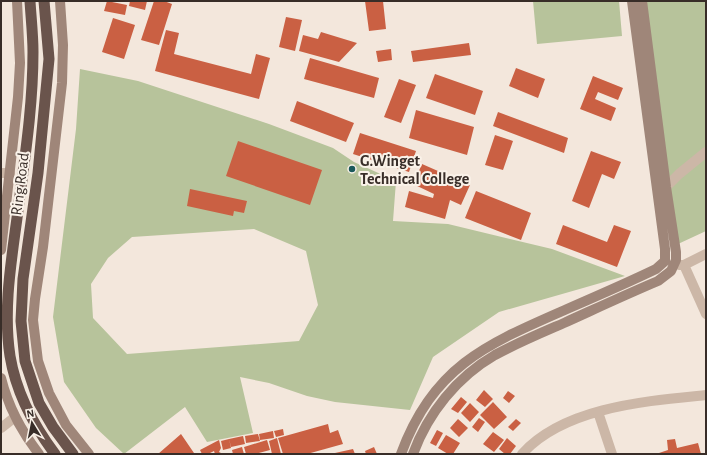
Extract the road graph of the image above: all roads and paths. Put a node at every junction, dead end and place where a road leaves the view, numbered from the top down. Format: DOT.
graph roads {
  1 [pos="17,1"];
  2 [pos="30,1"];
  3 [pos="44,1"];
  4 [pos="60,1"];
  5 [pos="632,1"];
  6 [pos="642,1"];
  7 [pos="706,152"];
  8 [pos="5,173"];
  9 [pos="666,186"];
  10 [pos="1,250"];
  11 [pos="706,254"];
  12 [pos="679,265"];
  13 [pos="706,314"];
  14 [pos="1,378"];
  15 [pos="706,395"];
  16 [pos="5,404"];
  17 [pos="598,412"];
  18 [pos="15,417"];
  19 [pos="1,428"];
  20 [pos="39,454"];
  21 [pos="55,454"];
  22 [pos="73,454"];
  23 [pos="89,454"];
  24 [pos="401,454"];
  25 [pos="413,454"];
  26 [pos="522,454"];
  27 [pos="612,454"];
  1 -- 8 [label="main road"];
  2 -- 21 [label="highway, Ring Road"];
  3 -- 22 [label="highway, Ring Road"];
  4 -- 23 [label="main road"];
  5 -- 24 [label="main road"];
  6 -- 9 [label="main road"];
  7 -- 9 [label="street"];
  8 -- 10 [label="main road"];
  9 -- 12 [label="main road"];
  11 -- 12 [label="street"];
  12 -- 13 [label="street"];
  12 -- 25 [label="main road"];
  14 -- 16 [label="main road"];
  15 -- 17 [label="street"];
  16 -- 18 [label="main road"];
  17 -- 26 [label="street"];
  17 -- 27 [label="street"];
  18 -- 19 [label="street"];
  18 -- 20 [label="main road"];
}
